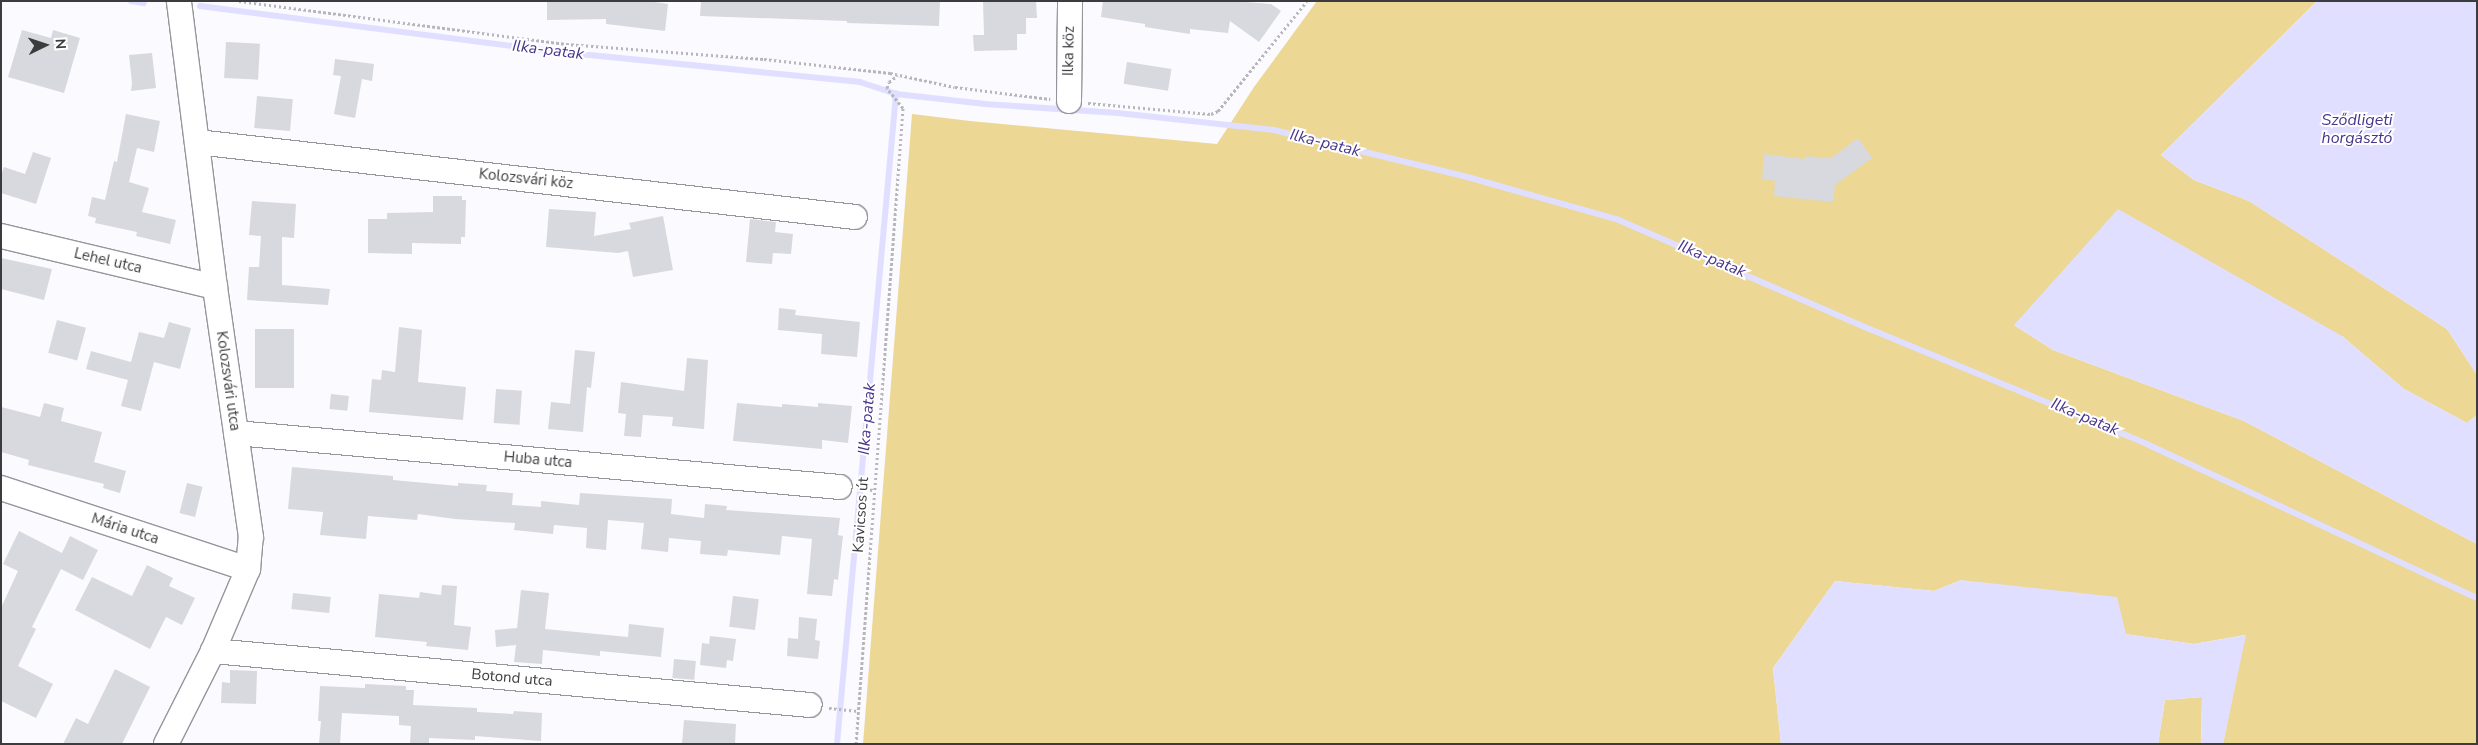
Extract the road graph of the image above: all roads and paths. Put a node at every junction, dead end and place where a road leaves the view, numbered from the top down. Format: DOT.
graph roads {
  1 [pos="179,1"];
  2 [pos="239,1"];
  3 [pos="1070,1"];
  4 [pos="1307,1"];
  5 [pos="901,74"];
  6 [pos="1069,101"];
  7 [pos="197,142"];
  8 [pos="855,217"];
  9 [pos="1,236"];
  10 [pos="215,287"];
  11 [pos="236,433"];
  12 [pos="840,487"];
  13 [pos="2,491"];
  14 [pos="248,569"];
  15 [pos="213,651"];
  16 [pos="819,707"];
  17 [pos="856,711"];
  18 [pos="166,744"];
  19 [pos="856,744"];
  1 -- 7 [label="street, Kolozsvári utca"];
  2 -- 5 [label="path"];
  3 -- 6 [label="street, Ilka köz"];
  4 -- 6 [label="path"];
  5 -- 6 [label="path"];
  5 -- 17 [label="path, Kavicsos út"];
  7 -- 8 [label="street, Kolozsvári köz"];
  7 -- 10 [label="street, Kolozsvári utca"];
  9 -- 10 [label="street, Lehel utca"];
  10 -- 11 [label="street, Kolozsvári utca"];
  11 -- 12 [label="street, Huba utca"];
  11 -- 14 [label="street, Kolozsvári utca"];
  13 -- 14 [label="street, Mária utca"];
  14 -- 15 [label="street, Kolozsvári utca"];
  15 -- 16 [label="street, Botond utca"];
  15 -- 18 [label="street, Kolozsvári utca"];
  16 -- 17 [label="path"];
  17 -- 19 [label="path, Kavicsos út"];
}
